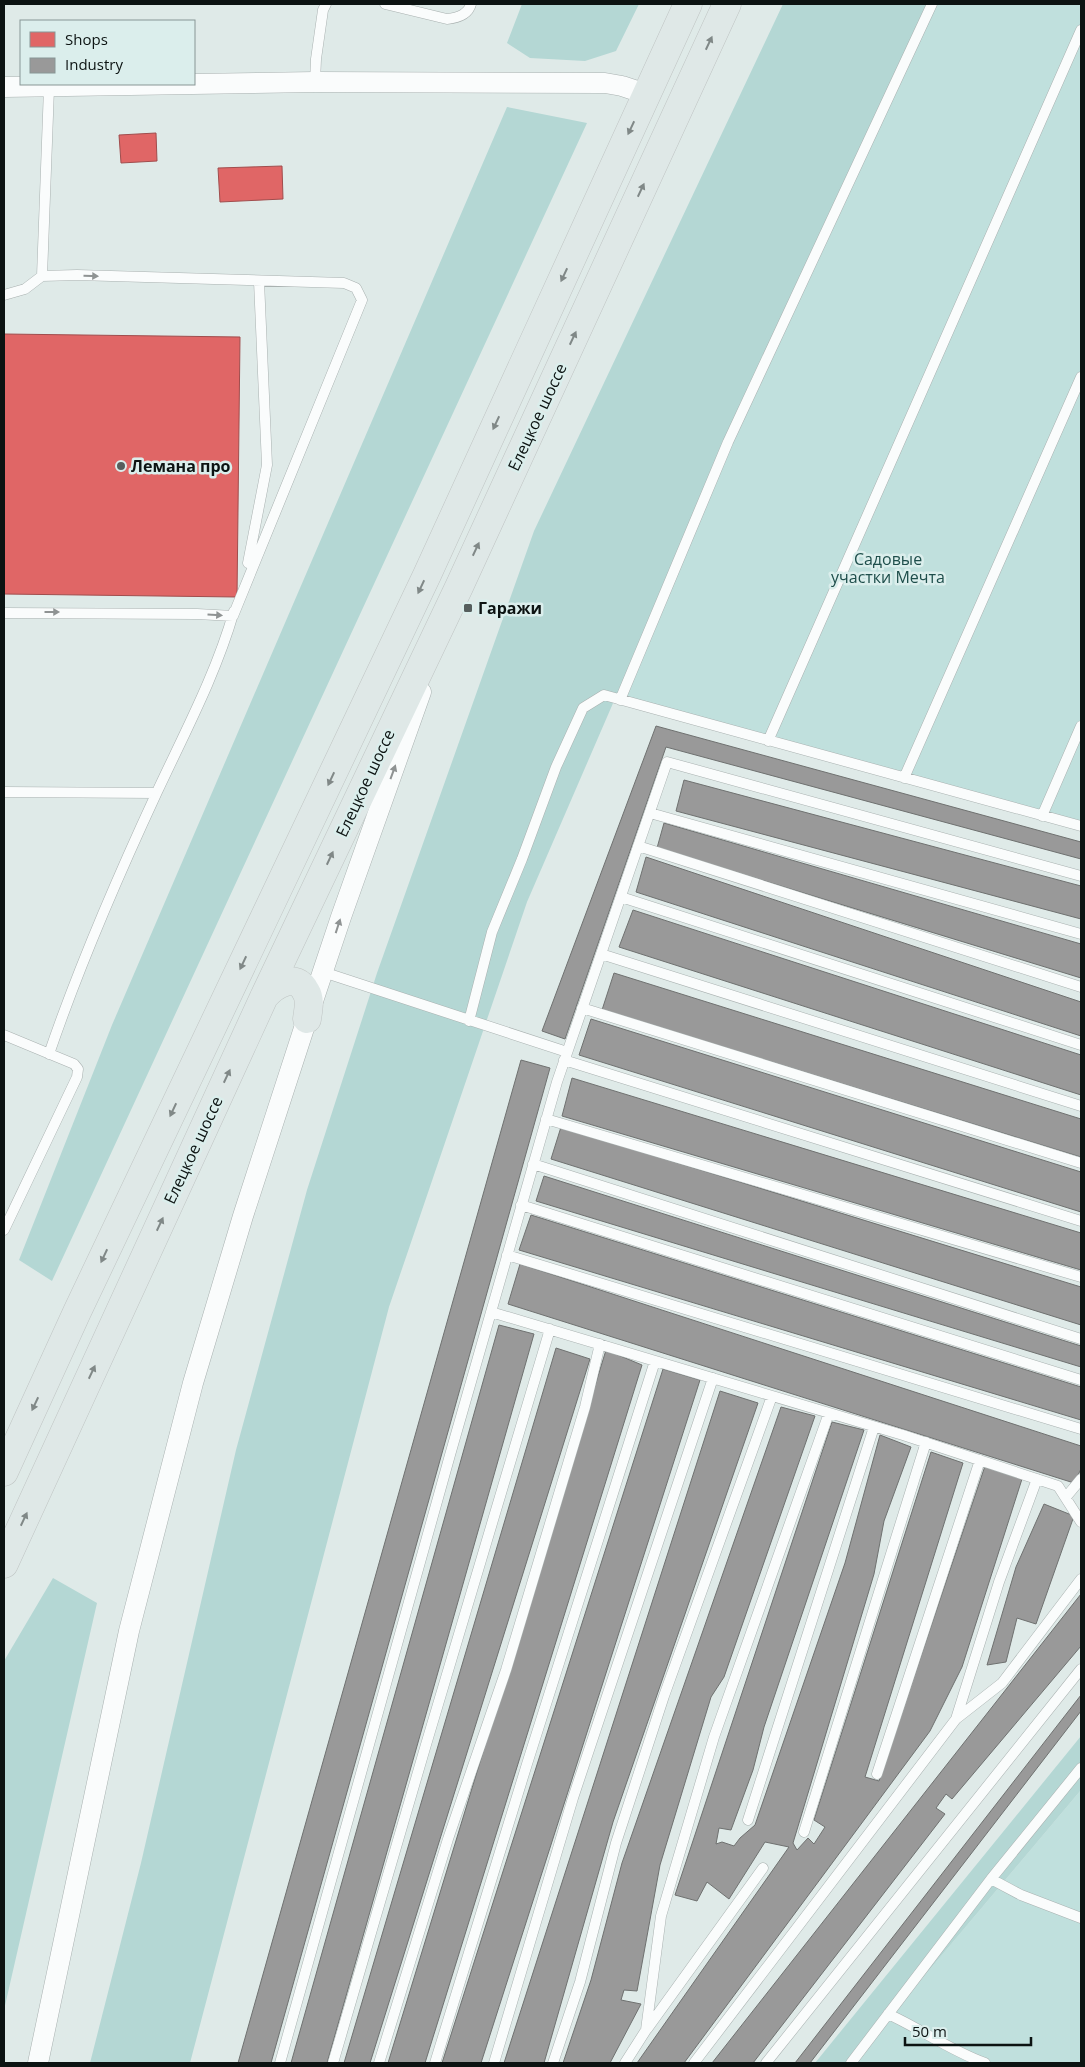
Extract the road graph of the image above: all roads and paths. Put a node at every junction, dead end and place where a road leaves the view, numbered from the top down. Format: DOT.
graph roads {
  1 [pos="326,4"];
  2 [pos="385,4"];
  3 [pos="471,4"];
  4 [pos="688,4"];
  5 [pos="727,4"];
  6 [pos="932,4"];
  7 [pos="1081,30"];
  8 [pos="316,82"];
  9 [pos="182,85"];
  10 [pos="195,85"];
  11 [pos="4,87"];
  12 [pos="49,88"];
  13 [pos="646,94"];
  14 [pos="42,276"];
  15 [pos="259,281"];
  16 [pos="4,295"];
  17 [pos="1081,377"];
  18 [pos="459,587"];
  19 [pos="4,613"];
  20 [pos="233,616"];
  21 [pos="620,700"];
  22 [pos="1081,726"];
  23 [pos="768,741"];
  24 [pos="904,778"];
  25 [pos="4,792"];
  26 [pos="156,793"];
  27 [pos="650,813"];
  28 [pos="1042,816"];
  29 [pos="1081,826"];
  30 [pos="638,846"];
  31 [pos="1081,876"];
  32 [pos="621,896"];
  33 [pos="1081,934"];
  34 [pos="601,954"];
  35 [pos="323,972"];
  36 [pos="1081,987"];
  37 [pos="264,997"];
  38 [pos="582,1008"];
  39 [pos="307,1020"];
  40 [pos="469,1021"];
  41 [pos="4,1035"];
  42 [pos="1081,1045"];
  43 [pos="49,1054"];
  44 [pos="566,1056"];
  45 [pos="1081,1106"];
  46 [pos="546,1119"];
  47 [pos="1081,1163"];
  48 [pos="533,1164"];
  49 [pos="521,1205"];
  50 [pos="1081,1221"];
  51 [pos="4,1230"];
  52 [pos="507,1255"];
  53 [pos="1081,1277"];
  54 [pos="491,1312"];
  55 [pos="550,1329"];
  56 [pos="1081,1339"];
  57 [pos="600,1344"];
  58 [pos="655,1361"];
  59 [pos="712,1378"];
  60 [pos="1081,1380"];
  61 [pos="772,1396"];
  62 [pos="829,1413"];
  63 [pos="874,1426"];
  64 [pos="1081,1430"];
  65 [pos="926,1442"];
  66 [pos="980,1460"];
  67 [pos="4,1472"];
  68 [pos="1037,1479"];
  69 [pos="1081,1479"];
  70 [pos="1066,1497"];
  71 [pos="1081,1522"];
  72 [pos="4,1564"];
  73 [pos="1081,1580"];
  74 [pos="1081,1669"];
  75 [pos="956,1719"];
  76 [pos="1081,1768"];
  77 [pos="877,1774"];
  78 [pos="748,1820"];
  79 [pos="804,1832"];
  80 [pos="763,1868"];
  81 [pos="991,1879"];
  82 [pos="1081,1918"];
  83 [pos="888,2014"];
  84 [pos="646,2030"];
  85 [pos="38,2063"];
  86 [pos="280,2063"];
  87 [pos="334,2063"];
  88 [pos="379,2063"];
  89 [pos="435,2063"];
  90 [pos="494,2063"];
  91 [pos="553,2063"];
  92 [pos="625,2063"];
  93 [pos="694,2063"];
  94 [pos="766,2063"];
  95 [pos="851,2063"];
  96 [pos="985,2063"];
  1 -- 8 [label="lane"];
  2 -- 3 [label="lane"];
  4 -- 13 [label="main road, Елецкое шоссе"];
  18 -- 5 [label="main road, Елецкое шоссе, one-way"];
  6 -- 21 [label="lane"];
  7 -- 23 [label="lane"];
  8 -- 10 [label="street"];
  8 -- 13 [label="street"];
  9 -- 12 [label="street"];
  11 -- 12 [label="street"];
  12 -- 14 [label="lane"];
  13 -- 67 [label="main road, Елецкое шоссе, one-way"];
  14 -- 15 [label="lane, one-way"];
  14 -- 16 [label="lane"];
  15 -- 20 [label="lane"];
  15 -- 20 [label="lane"];
  17 -- 24 [label="lane"];
  35 -- 18 [label="street, one-way"];
  37 -- 18 [label="main road, Елецкое шоссе, one-way"];
  19 -- 20 [label="lane, one-way"];
  20 -- 26 [label="lane"];
  21 -- 23 [label="lane"];
  21 -- 40 [label="lane"];
  22 -- 28 [label="lane"];
  23 -- 24 [label="lane"];
  24 -- 28 [label="lane"];
  25 -- 26 [label="lane"];
  26 -- 43 [label="lane"];
  27 -- 30 [label="lane"];
  27 -- 31 [label="lane"];
  27 -- 33 [label="lane"];
  28 -- 29 [label="lane"];
  30 -- 32 [label="lane"];
  30 -- 36 [label="lane"];
  32 -- 34 [label="lane"];
  32 -- 42 [label="lane"];
  34 -- 38 [label="lane"];
  34 -- 45 [label="lane"];
  35 -- 39 [label="street"];
  35 -- 40 [label="lane"];
  37 -- 39 [label="main road"];
  72 -- 37 [label="main road, Елецкое шоссе, one-way"];
  38 -- 44 [label="lane"];
  38 -- 47 [label="lane"];
  39 -- 85 [label="street"];
  40 -- 44 [label="lane"];
  41 -- 43 [label="lane"];
  43 -- 51 [label="lane"];
  44 -- 46 [label="lane"];
  44 -- 50 [label="lane"];
  46 -- 48 [label="lane"];
  46 -- 53 [label="lane"];
  48 -- 49 [label="lane"];
  48 -- 56 [label="lane"];
  49 -- 52 [label="lane"];
  49 -- 60 [label="lane"];
  52 -- 54 [label="lane"];
  52 -- 64 [label="lane"];
  54 -- 55 [label="lane"];
  54 -- 86 [label="lane"];
  55 -- 57 [label="lane"];
  55 -- 87 [label="lane"];
  57 -- 58 [label="lane"];
  57 -- 88 [label="lane"];
  58 -- 59 [label="lane"];
  58 -- 89 [label="lane"];
  59 -- 61 [label="lane"];
  59 -- 90 [label="lane"];
  61 -- 62 [label="lane"];
  61 -- 91 [label="lane"];
  62 -- 63 [label="lane"];
  62 -- 84 [label="lane"];
  63 -- 65 [label="lane"];
  63 -- 78 [label="lane"];
  65 -- 66 [label="lane"];
  65 -- 79 [label="lane"];
  66 -- 68 [label="lane"];
  66 -- 77 [label="lane"];
  68 -- 70 [label="lane"];
  68 -- 75 [label="lane"];
  69 -- 70 [label="lane"];
  70 -- 71 [label="lane"];
  73 -- 75 [label="lane"];
  74 -- 94 [label="lane"];
  75 -- 93 [label="lane"];
  76 -- 81 [label="lane"];
  80 -- 84 [label="lane"];
  81 -- 82 [label="lane"];
  81 -- 83 [label="lane"];
  83 -- 95 [label="lane"];
  83 -- 96 [label="lane"];
  84 -- 92 [label="lane"];
}
